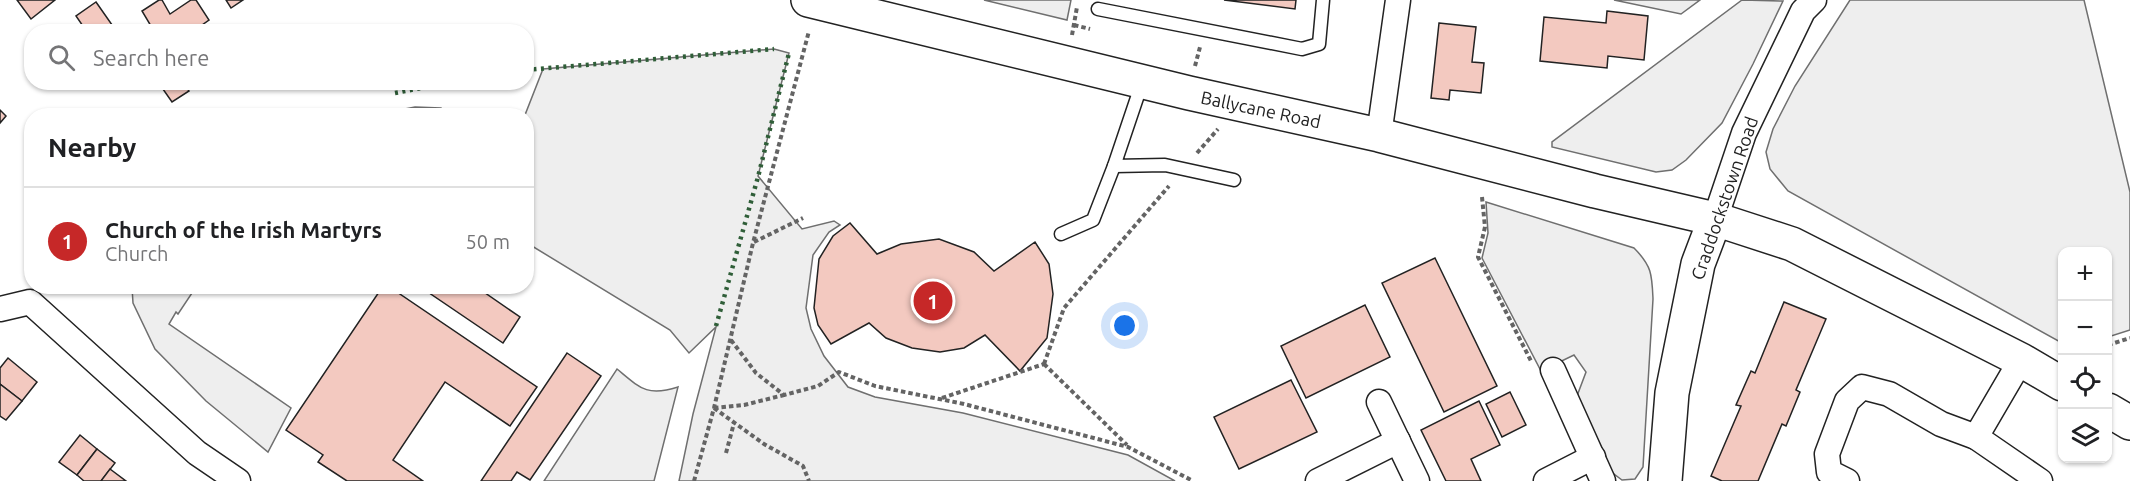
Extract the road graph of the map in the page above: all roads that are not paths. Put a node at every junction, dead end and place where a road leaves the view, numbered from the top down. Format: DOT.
graph roads {
  1 [pos="1323,0"];
  2 [pos="1398,0"];
  3 [pos="1814,0"];
  4 [pos="823,2"];
  5 [pos="1098,9"];
  6 [pos="1142,82"];
  7 [pos="1380,135"];
  8 [pos="1114,166"];
  9 [pos="1234,180"];
  10 [pos="1715,219"];
  11 [pos="1061,234"];
  12 [pos="0,309"];
  13 [pos="2021,360"];
  14 [pos="1553,370"];
  15 [pos="2058,382"];
  16 [pos="1379,402"];
  17 [pos="2112,412"];
  18 [pos="2130,423"];
  19 [pos="1976,437"];
  20 [pos="1398,441"];
  21 [pos="1593,457"];
  22 [pos="238,481"];
  23 [pos="1318,481"];
  24 [pos="1417,481"];
  25 [pos="1546,481"];
  26 [pos="1603,481"];
  27 [pos="1665,481"];
  28 [pos="1847,481"];
  29 [pos="2040,481"];
  1 -- 5 [label="lane"];
  2 -- 7 [label="street"];
  3 -- 10 [label="street, Craddockstown Road"];
  4 -- 6 [label="main road, Ballycane Road"];
  6 -- 7 [label="main road, Ballycane Road"];
  6 -- 8 [label="lane"];
  7 -- 10 [label="main road, Ballycane Road"];
  8 -- 9 [label="lane"];
  8 -- 11 [label="lane"];
  10 -- 13 [label="main road, Ballycane Road"];
  10 -- 27 [label="main road, Craddockstown Road"];
  12 -- 22 [label="street"];
  13 -- 15 [label="main road, Ballycane Road"];
  13 -- 19 [label="street"];
  14 -- 21 [label="street"];
  16 -- 20 [label="street"];
  17 -- 18 [label="main road"];
  19 -- 28 [label="street"];
  19 -- 29 [label="street"];
  20 -- 23 [label="street"];
  20 -- 24 [label="street"];
  21 -- 25 [label="street"];
  21 -- 26 [label="street"];
}
